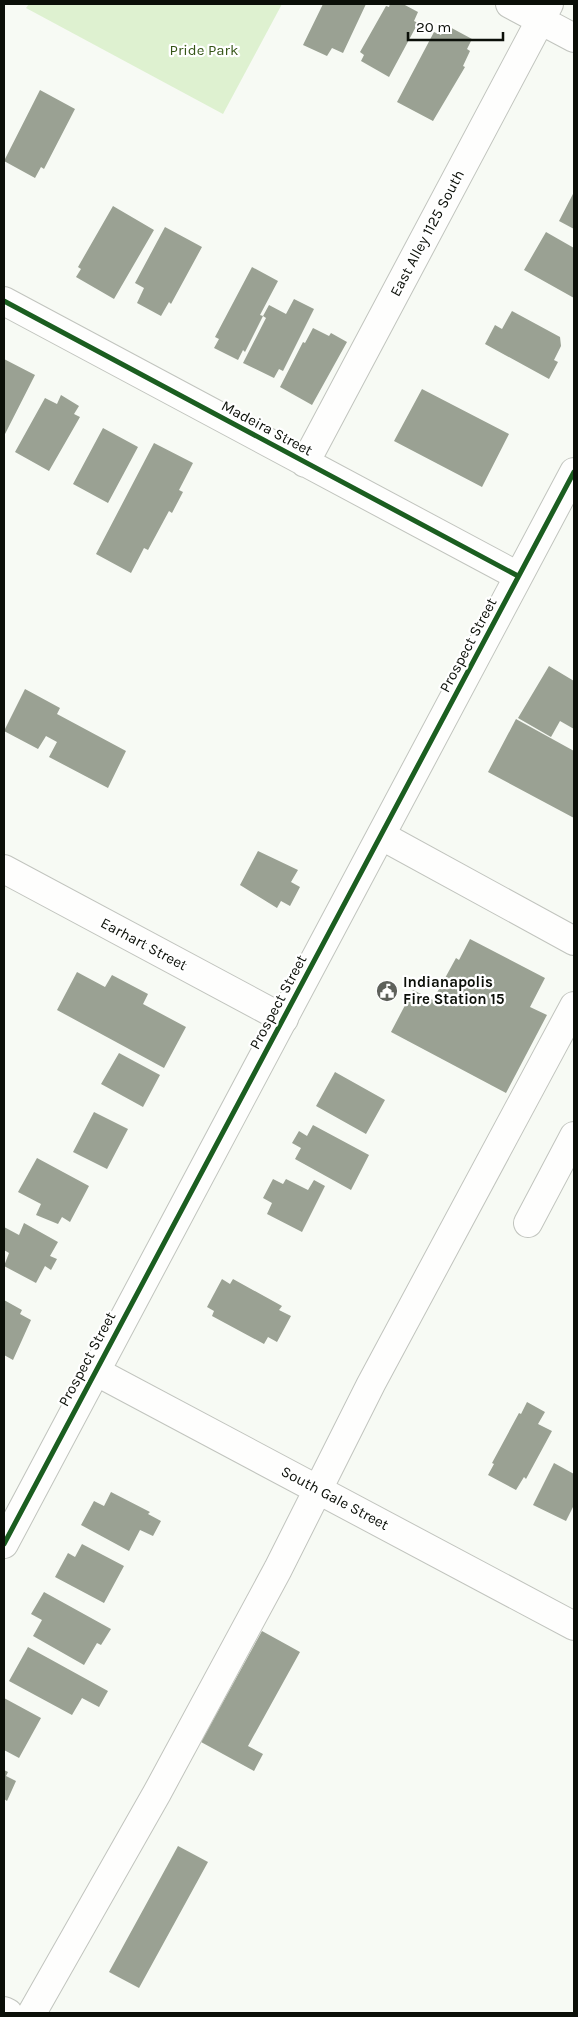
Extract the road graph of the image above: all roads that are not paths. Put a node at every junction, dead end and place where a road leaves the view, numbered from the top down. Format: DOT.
graph roads {
  1 [pos="510,4"];
  2 [pos="545,12"];
  3 [pos="574,38"];
  4 [pos="4,300"];
  5 [pos="305,462"];
  6 [pos="574,472"];
  7 [pos="518,576"];
  8 [pos="382,836"];
  9 [pos="4,869"];
  10 [pos="574,941"];
  11 [pos="574,1006"];
  12 [pos="284,1019"];
  13 [pos="574,1136"];
  14 [pos="528,1223"];
  15 [pos="95,1371"];
  16 [pos="318,1489"];
  17 [pos="4,1544"];
  18 [pos="574,1626"];
  19 [pos="4,2011"];
  20 [pos="8,2013"];
  21 [pos="32,2013"];
  1 -- 2 [label="street"];
  2 -- 3 [label="street"];
  2 -- 5 [label="street, East Alley 1125 South"];
  4 -- 5 [label="street, Madeira Street"];
  5 -- 7 [label="street, Madeira Street"];
  6 -- 7 [label="street, Prospect Street"];
  7 -- 8 [label="street, Prospect Street"];
  8 -- 10 [label="street"];
  8 -- 12 [label="street, Prospect Street"];
  9 -- 12 [label="street, Earhart Street"];
  11 -- 16 [label="street"];
  12 -- 15 [label="street, Prospect Street"];
  13 -- 14 [label="street"];
  15 -- 16 [label="street, South Gale Street"];
  15 -- 17 [label="street, Prospect Street"];
  16 -- 18 [label="street, South Gale Street"];
  16 -- 21 [label="street"];
  19 -- 20 [label="street"];
}
